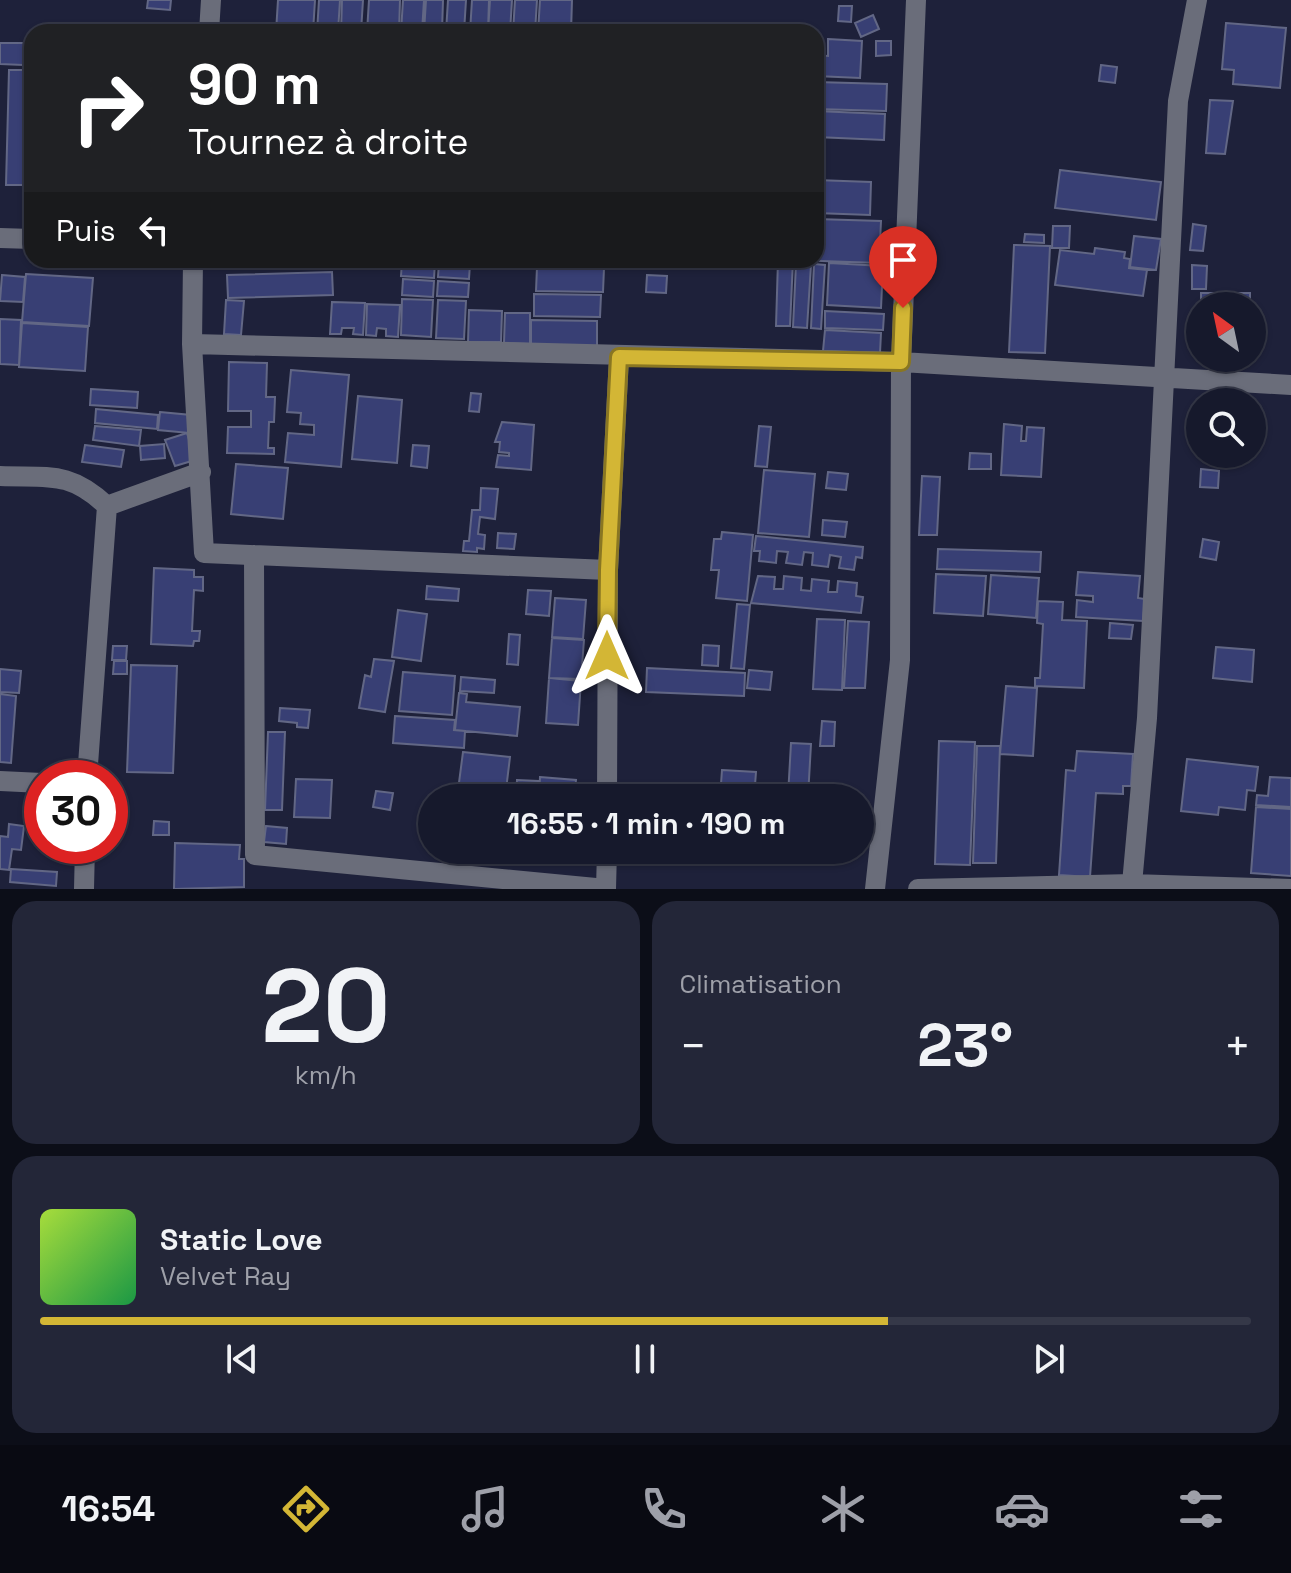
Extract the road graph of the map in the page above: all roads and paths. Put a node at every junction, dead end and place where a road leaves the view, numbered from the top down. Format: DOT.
graph roads {
  1 [pos="211,0"];
  2 [pos="916,0"];
  3 [pos="1197,0"];
  4 [pos="210,24"];
  5 [pos="0,238"];
  6 [pos="24,239"];
  7 [pos="193,268"];
  8 [pos="192,344"];
  9 [pos="619,357"];
  10 [pos="901,362"];
  11 [pos="1166,380"];
  12 [pos="1291,385"];
  13 [pos="201,472"];
  14 [pos="0,476"];
  15 [pos="107,506"];
  16 [pos="254,555"];
  17 [pos="608,570"];
  18 [pos="88,760"];
  19 [pos="0,781"];
  20 [pos="24,782"];
  21 [pos="607,784"];
  22 [pos="85,864"];
  23 [pos="607,864"];
  24 [pos="1132,884"];
  25 [pos="1180,887"];
  26 [pos="84,889"];
  27 [pos="606,889"];
  28 [pos="875,889"];
  29 [pos="918,889"];
  30 [pos="1291,889"];
  1 -- 4 [label="street"];
  2 -- 10 [label="street"];
  3 -- 11 [label="street"];
  5 -- 6 [label="street"];
  7 -- 8 [label="street"];
  8 -- 9 [label="street"];
  8 -- 13 [label="street"];
  9 -- 10 [label="street"];
  9 -- 17 [label="street"];
  10 -- 11 [label="street"];
  10 -- 28 [label="street"];
  11 -- 12 [label="street"];
  11 -- 24 [label="street"];
  13 -- 15 [label="street"];
  13 -- 16 [label="street"];
  14 -- 15 [label="street"];
  15 -- 18 [label="street"];
  16 -- 17 [label="street"];
  16 -- 27 [label="street"];
  17 -- 21 [label="street"];
  19 -- 20 [label="street"];
  22 -- 26 [label="street"];
  23 -- 27 [label="street"];
  24 -- 25 [label="street"];
  24 -- 29 [label="street"];
  25 -- 30 [label="street"];
}
